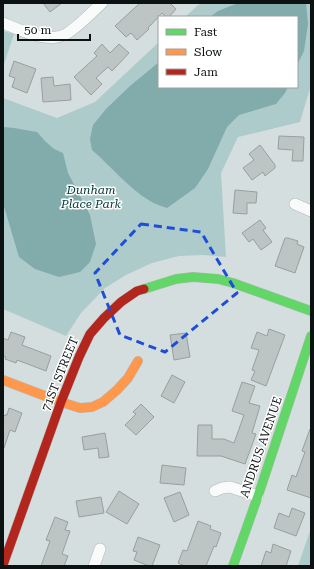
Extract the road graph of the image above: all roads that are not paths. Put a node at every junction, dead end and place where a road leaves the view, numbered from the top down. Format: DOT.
graph roads {
  1 [pos="102,3"];
  2 [pos="3,24"];
  3 [pos="295,204"];
  4 [pos="311,211"];
  5 [pos="311,310"];
  6 [pos="311,336"];
  7 [pos="138,361"];
  8 [pos="3,380"];
  9 [pos="61,402"];
  10 [pos="215,491"];
  11 [pos="258,496"];
  12 [pos="100,549"];
  13 [pos="3,565"];
  14 [pos="94,566"];
  15 [pos="233,566"];
  1 -- 2 [label="street"];
  3 -- 4 [label="street"];
  5 -- 9 [label="street, 71ST STREET"];
  6 -- 11 [label="street, ANDRUS AVENUE"];
  7 -- 9 [label="street"];
  8 -- 9 [label="street"];
  9 -- 13 [label="street, 71ST STREET"];
  10 -- 11 [label="street"];
  11 -- 15 [label="street, ANDRUS AVENUE"];
  12 -- 14 [label="street"];
}
